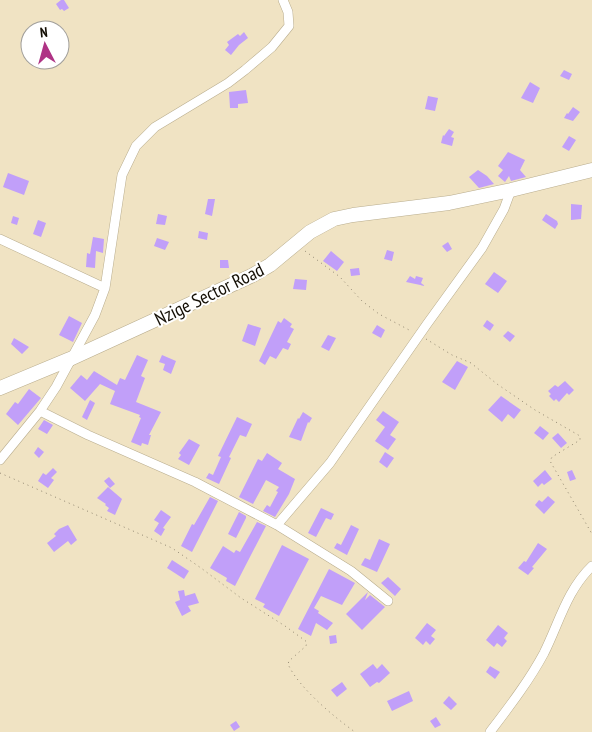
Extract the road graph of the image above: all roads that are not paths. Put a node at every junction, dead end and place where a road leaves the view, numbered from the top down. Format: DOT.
graph roads {
  1 [pos="283,0"];
  2 [pos="592,170"];
  3 [pos="511,190"];
  4 [pos="0,239"];
  5 [pos="105,288"];
  6 [pos="70,359"];
  7 [pos="0,388"];
  8 [pos="40,411"];
  9 [pos="0,460"];
  10 [pos="277,525"];
  11 [pos="592,566"];
  12 [pos="388,601"];
  13 [pos="490,732"];
  1 -- 5 [label="street"];
  2 -- 3 [label="main road, Nzige Sector Road"];
  3 -- 6 [label="main road, Nzige Sector Road"];
  3 -- 10 [label="street"];
  4 -- 5 [label="street"];
  5 -- 6 [label="street"];
  6 -- 7 [label="main road, Nzige Sector Road"];
  6 -- 8 [label="street"];
  8 -- 9 [label="street"];
  8 -- 10 [label="street"];
  10 -- 12 [label="street"];
  11 -- 13 [label="street"];
}
